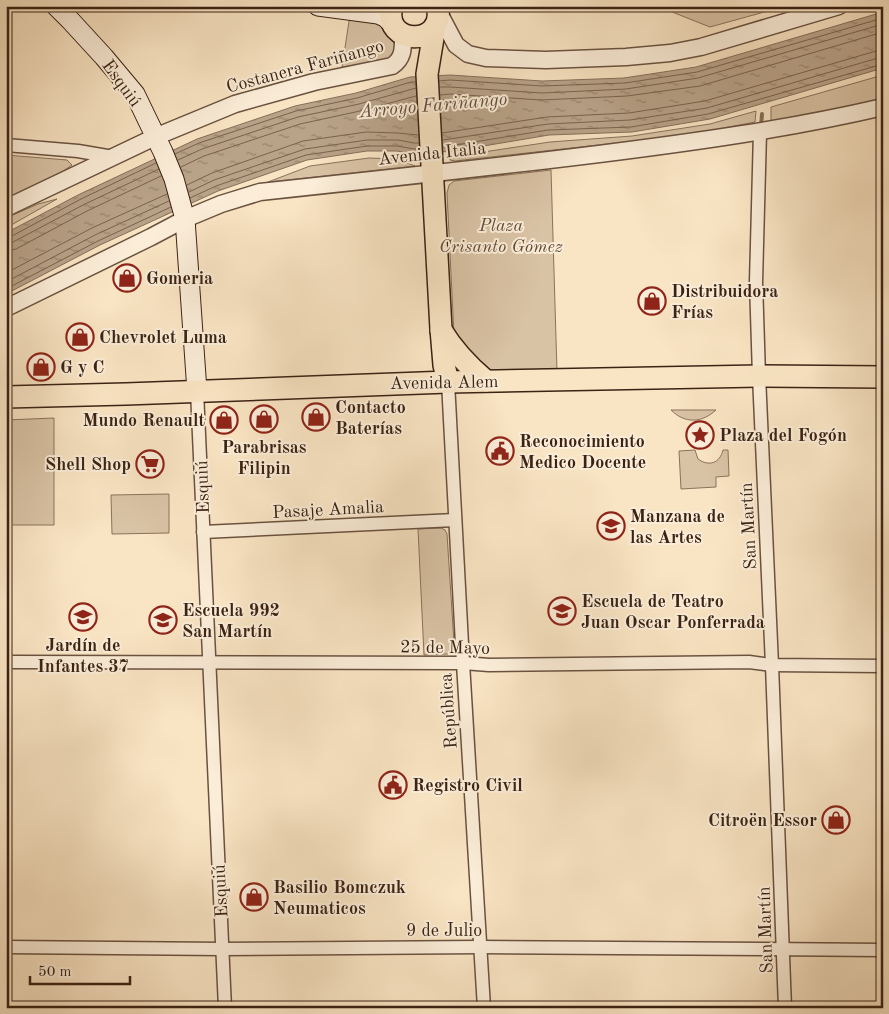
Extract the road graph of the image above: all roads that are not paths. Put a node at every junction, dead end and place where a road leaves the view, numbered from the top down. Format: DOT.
graph roads {
  1 [pos="56,6"];
  2 [pos="318,6"];
  3 [pos="839,6"];
  4 [pos="437,15"];
  5 [pos="399,25"];
  6 [pos="428,74"];
  7 [pos="883,107"];
  8 [pos="760,132"];
  9 [pos="159,144"];
  10 [pos="6,145"];
  11 [pos="113,158"];
  12 [pos="432,166"];
  13 [pos="6,208"];
  14 [pos="184,214"];
  15 [pos="6,308"];
  16 [pos="441,329"];
  17 [pos="758,376"];
  18 [pos="883,377"];
  19 [pos="486,381"];
  20 [pos="448,382"];
  21 [pos="407,383"];
  22 [pos="197,391"];
  23 [pos="6,397"];
  24 [pos="455,520"];
  25 [pos="203,532"];
  26 [pos="6,662"];
  27 [pos="209,663"];
  28 [pos="463,663"];
  29 [pos="772,665"];
  30 [pos="883,666"];
  31 [pos="6,947"];
  32 [pos="480,947"];
  33 [pos="223,949"];
  34 [pos="783,950"];
  35 [pos="883,950"];
  36 [pos="225,1008"];
  37 [pos="484,1008"];
  38 [pos="785,1008"];
  1 -- 9 [label="main road, Esquiú"];
  2 -- 5 [label="main road"];
  3 -- 4 [label="street"];
  4 -- 5 [label="main road"];
  4 -- 6 [label="main road"];
  5 -- 6 [label="main road"];
  5 -- 9 [label="street, Costanera Fariñango"];
  6 -- 12 [label="main road"];
  7 -- 8 [label="street, Avenida Italia"];
  8 -- 12 [label="street, Avenida Italia"];
  8 -- 17 [label="street, San Martín"];
  9 -- 11 [label="street, Costanera Fariñango"];
  9 -- 14 [label="main road, Esquiú"];
  10 -- 11 [label="street"];
  11 -- 13 [label="street, Costanera Fariñango"];
  12 -- 14 [label="street, Avenida Italia"];
  12 -- 16 [label="main road"];
  14 -- 15 [label="street, Avenida Italia"];
  14 -- 22 [label="main road, Esquiú"];
  16 -- 19 [label="main road"];
  16 -- 20 [label="main road"];
  16 -- 21 [label="main road"];
  17 -- 18 [label="main road, Avenida Alem"];
  17 -- 19 [label="main road, Avenida Alem"];
  17 -- 29 [label="street, San Martín"];
  19 -- 20 [label="main road, Avenida Alem"];
  20 -- 21 [label="main road, Avenida Alem"];
  20 -- 24 [label="street, República"];
  21 -- 22 [label="main road, Avenida Alem"];
  22 -- 23 [label="main road, Avenida Alem"];
  22 -- 25 [label="street, Esquiú"];
  24 -- 25 [label="street, Pasaje Amalia"];
  24 -- 28 [label="street, República"];
  25 -- 27 [label="street, Esquiú"];
  26 -- 27 [label="street, 25 de Mayo"];
  27 -- 28 [label="street, 25 de Mayo"];
  27 -- 33 [label="street, Esquiú"];
  28 -- 29 [label="street, 25 de Mayo"];
  28 -- 32 [label="street, República"];
  29 -- 30 [label="street, 25 de Mayo"];
  29 -- 34 [label="street, San Martín"];
  31 -- 33 [label="street, 9 de Julio"];
  32 -- 33 [label="street, 9 de Julio"];
  32 -- 34 [label="street, 9 de Julio"];
  32 -- 37 [label="street, República"];
  33 -- 36 [label="street, Esquiú"];
  34 -- 35 [label="street, 9 de Julio"];
  34 -- 38 [label="street, San Martín"];
}
